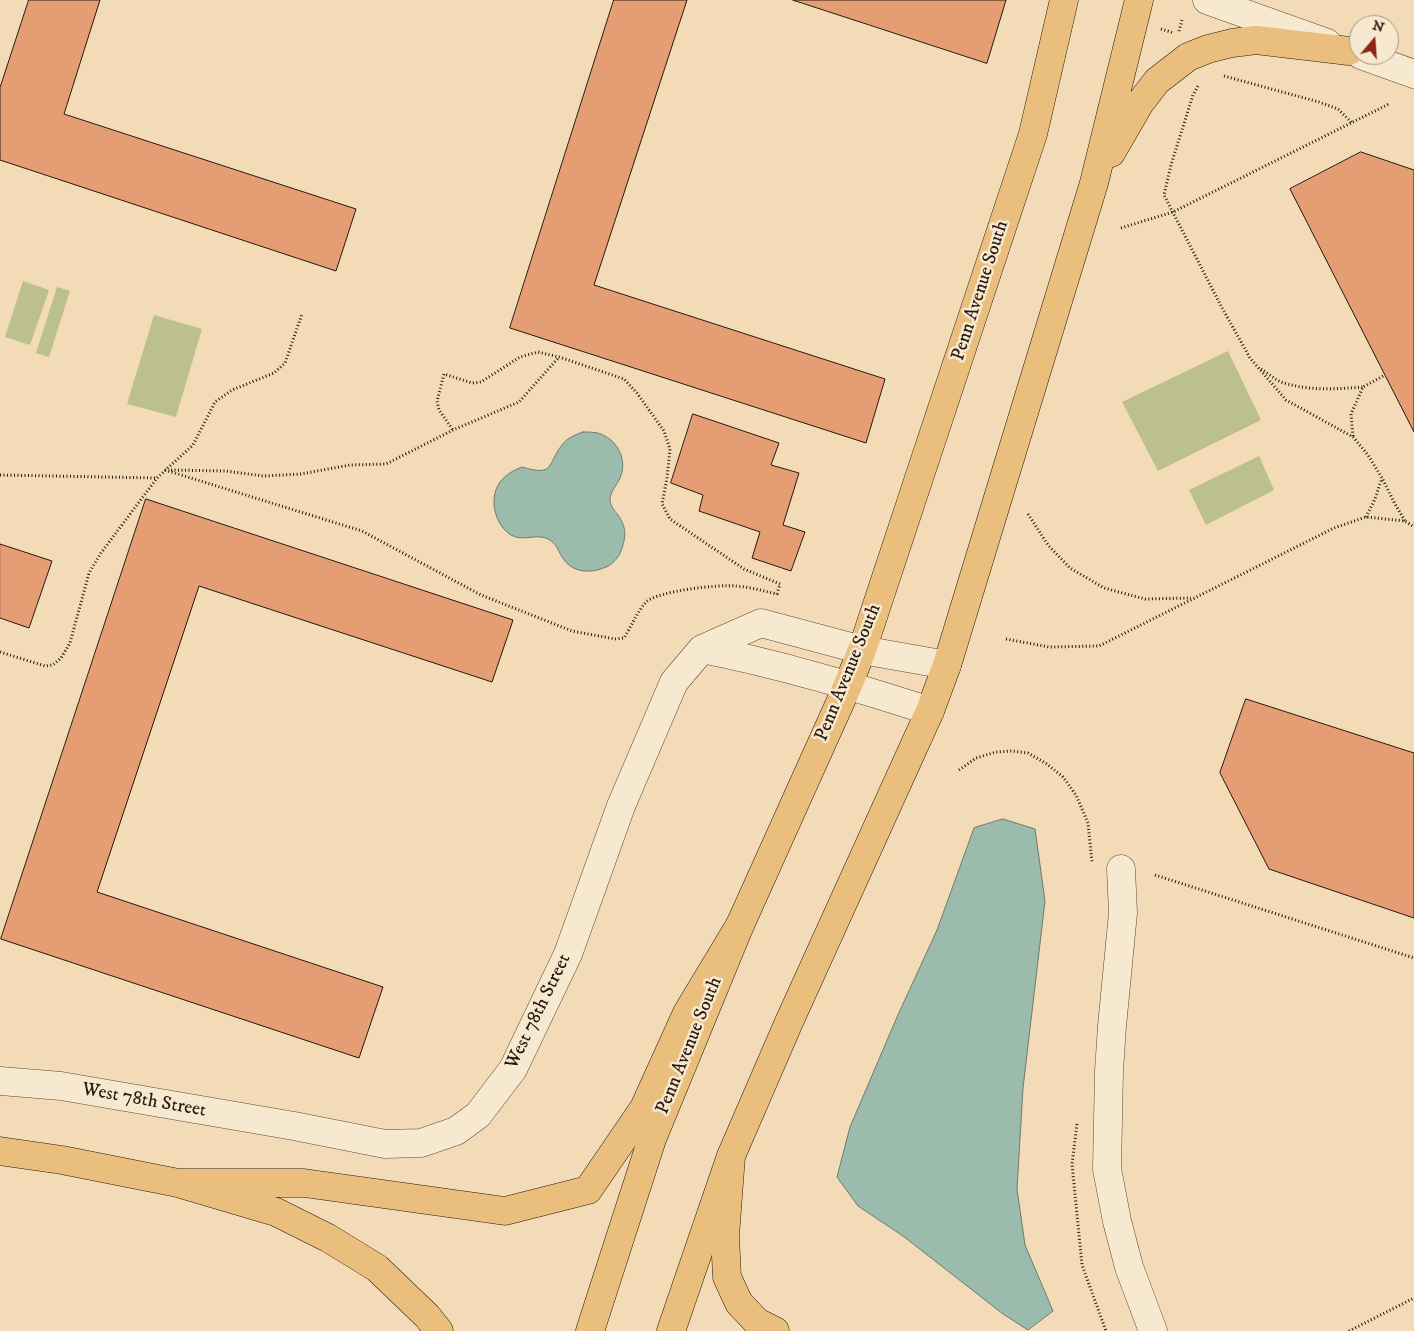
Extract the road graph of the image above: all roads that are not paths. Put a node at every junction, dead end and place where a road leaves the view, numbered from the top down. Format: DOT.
graph roads {
  1 [pos="1064,0"];
  2 [pos="1139,0"];
  3 [pos="1207,0"];
  4 [pos="1349,50"];
  5 [pos="1349,52"];
  6 [pos="1390,65"];
  7 [pos="1414,74"];
  8 [pos="1094,183"];
  9 [pos="702,649"];
  10 [pos="862,650"];
  11 [pos="948,665"];
  12 [pos="848,684"];
  13 [pos="930,711"];
  14 [pos="1121,869"];
  15 [pos="740,925"];
  16 [pos="0,1081"];
  17 [pos="0,1151"];
  18 [pos="731,1156"];
  19 [pos="178,1183"];
  20 [pos="433,1323"];
  21 [pos="590,1331"];
  22 [pos="671,1331"];
  23 [pos="775,1331"];
  24 [pos="1153,1331"];
  1 -- 10 [label="main road, Penn Avenue South"];
  2 -- 8 [label="main road"];
  3 -- 4 [label="street"];
  5 -- 8 [label="main road"];
  6 -- 7 [label="street"];
  8 -- 11 [label="main road"];
  9 -- 10 [label="street, West 78th Street"];
  9 -- 12 [label="street"];
  9 -- 16 [label="street, West 78th Street"];
  10 -- 11 [label="street, West 78th Street"];
  10 -- 12 [label="main road, Penn Avenue South"];
  11 -- 13 [label="main road"];
  12 -- 13 [label="street"];
  12 -- 15 [label="main road, Penn Avenue South"];
  13 -- 18 [label="main road"];
  14 -- 24 [label="street"];
  15 -- 19 [label="main road"];
  15 -- 21 [label="main road, Penn Avenue South"];
  17 -- 19 [label="main road"];
  18 -- 22 [label="main road"];
  18 -- 23 [label="main road"];
  19 -- 20 [label="main road"];
}
